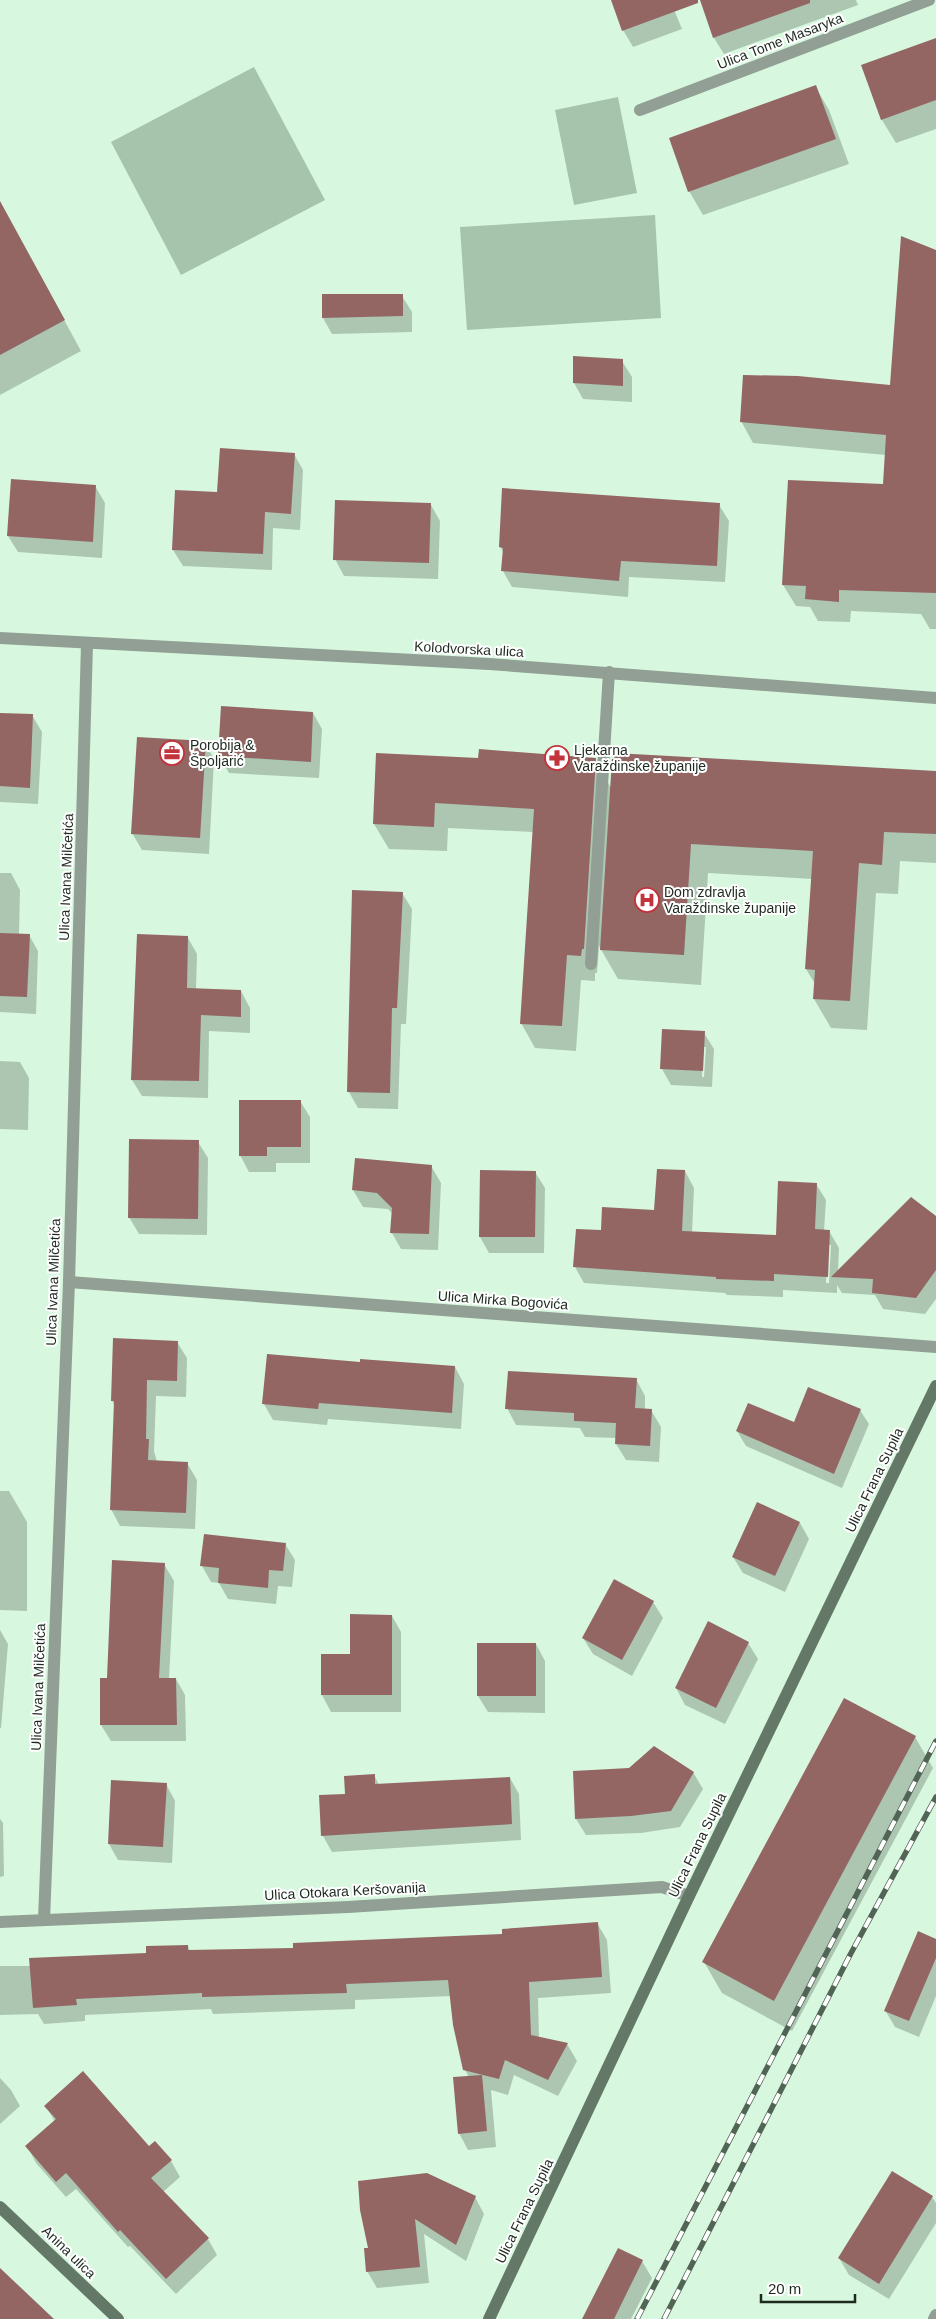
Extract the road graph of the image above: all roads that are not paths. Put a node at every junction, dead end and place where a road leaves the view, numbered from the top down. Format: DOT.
graph roads {
  1 [pos="929,0"];
  2 [pos="640,110"];
  3 [pos="0,638"];
  4 [pos="88,644"];
  5 [pos="609,672"];
  6 [pos="936,698"];
  7 [pos="591,964"];
  8 [pos="69,1282"];
  9 [pos="936,1347"];
  10 [pos="936,1386"];
  11 [pos="689,1896"];
  12 [pos="44,1920"];
  13 [pos="0,1922"];
  14 [pos="0,2207"];
  15 [pos="936,2315"];
  16 [pos="118,2319"];
  17 [pos="489,2319"];
  18 [pos="934,2319"];
  1 -- 2 [label="street, Ulica Tome Masaryka"];
  3 -- 4 [label="street, Kolodvorska ulica"];
  4 -- 5 [label="street, Kolodvorska ulica"];
  4 -- 8 [label="street, Ulica Ivana Milčetića"];
  5 -- 6 [label="street, Kolodvorska ulica"];
  5 -- 7 [label="street"];
  8 -- 9 [label="street, Ulica Mirka Bogovića"];
  8 -- 12 [label="street, Ulica Ivana Milčetića"];
  10 -- 11 [label="main road, Ulica Frana Supila"];
  11 -- 12 [label="street, Ulica Otokara Keršovanija"];
  11 -- 17 [label="main road, Ulica Frana Supila"];
  12 -- 13 [label="street, Ulica Otokara Keršovanija"];
  14 -- 16 [label="main road, Anina ulica"];
  15 -- 18 [label="street"];
}
